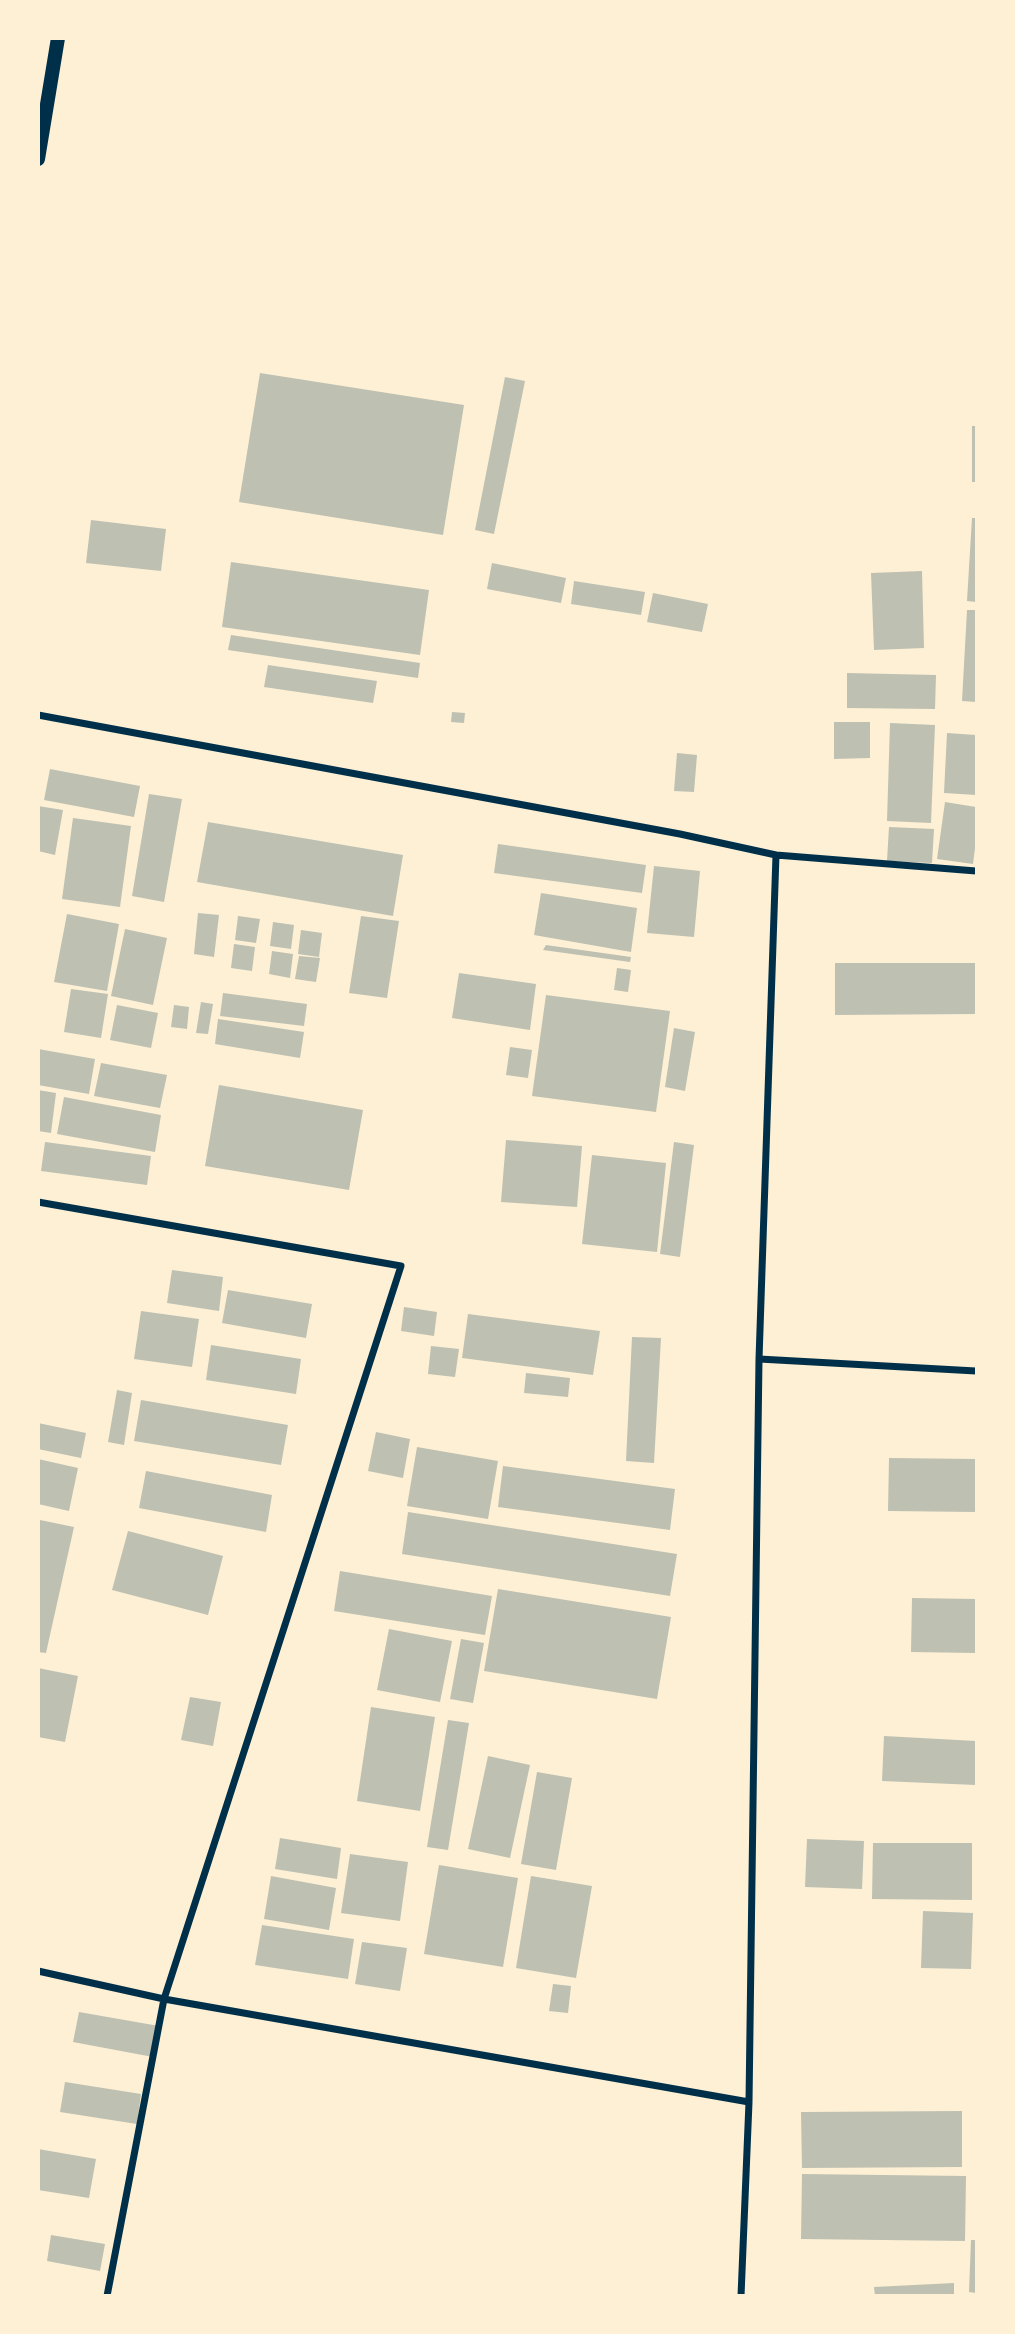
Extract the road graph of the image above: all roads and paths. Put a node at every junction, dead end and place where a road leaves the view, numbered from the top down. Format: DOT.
graph roads {
  1 [pos="58,38"];
  2 [pos="39,157"];
  3 [pos="38,715"];
  4 [pos="776,855"];
  5 [pos="976,871"];
  6 [pos="38,1202"];
  7 [pos="759,1359"];
  8 [pos="976,1371"];
  9 [pos="38,1971"];
  10 [pos="164,1999"];
  11 [pos="750,2102"];
  12 [pos="107,2295"];
  13 [pos="741,2295"];
  1 -- 2 [label="main road"];
  3 -- 4 [label="street"];
  4 -- 5 [label="street"];
  4 -- 7 [label="street"];
  6 -- 10 [label="street"];
  7 -- 8 [label="street"];
  7 -- 11 [label="street"];
  9 -- 10 [label="street"];
  10 -- 11 [label="street"];
  10 -- 12 [label="street"];
  11 -- 13 [label="street"];
}
